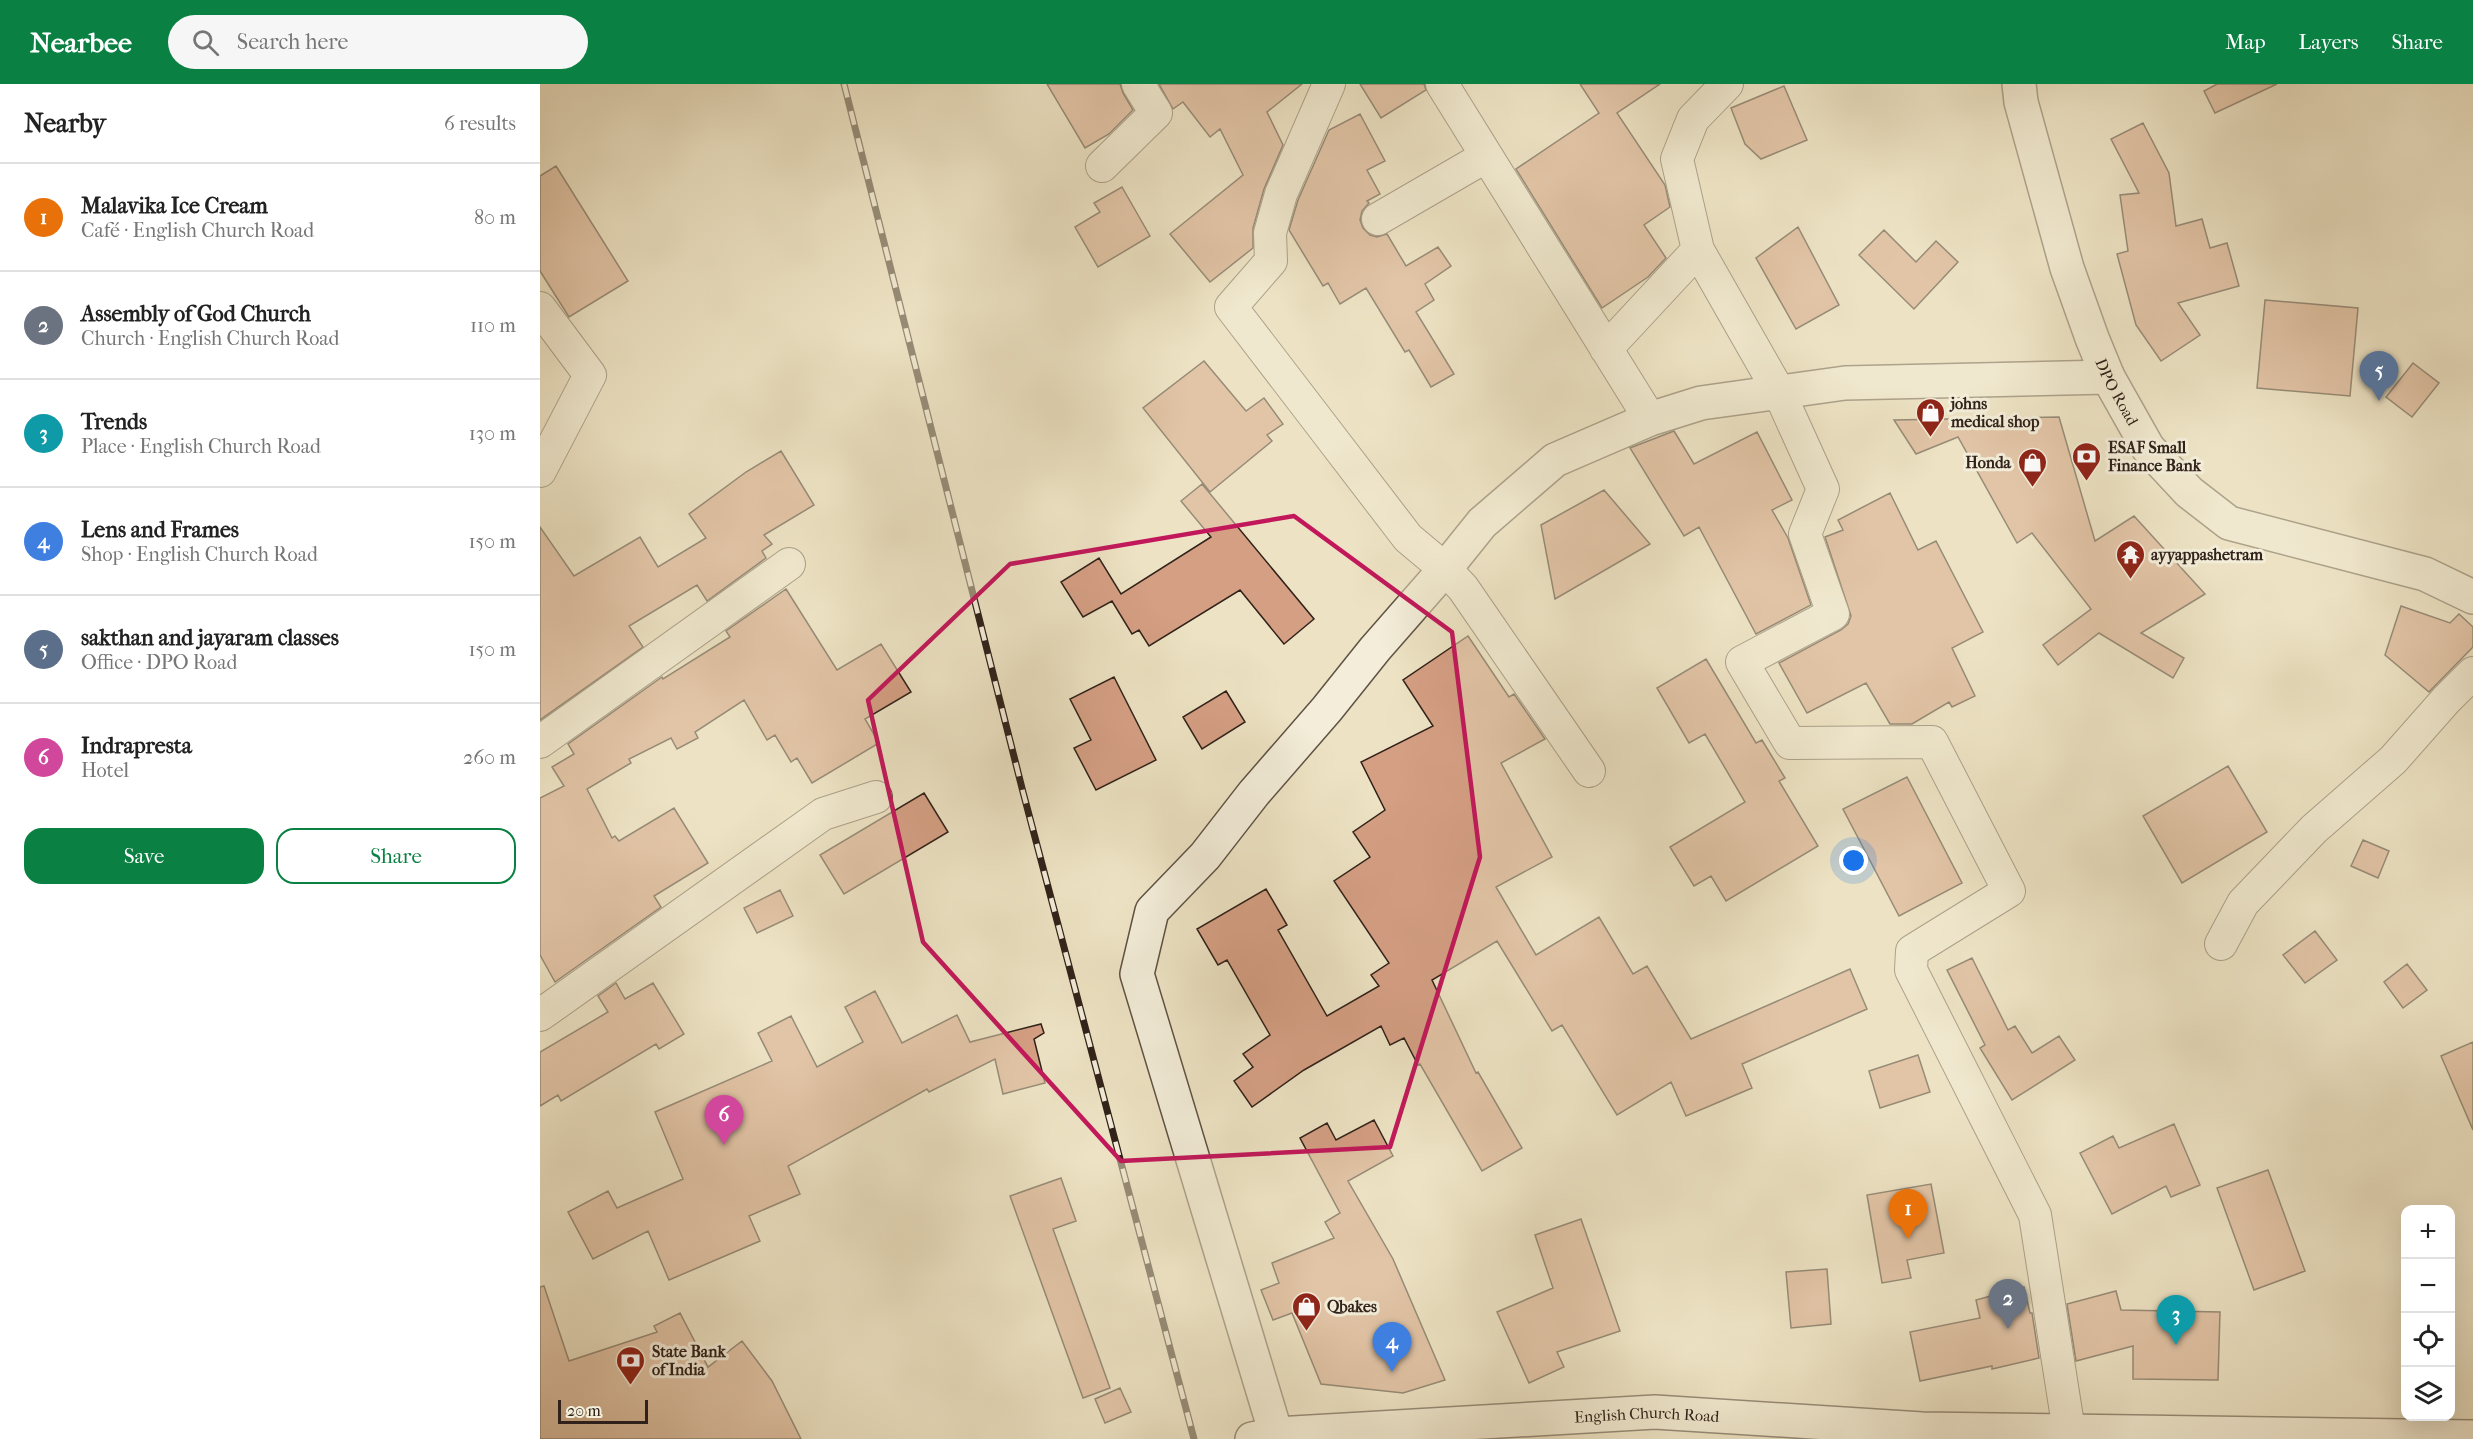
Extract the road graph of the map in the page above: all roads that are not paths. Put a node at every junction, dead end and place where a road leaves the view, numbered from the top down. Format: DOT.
graph roads {
  1 [pos="1138,84"];
  2 [pos="1329,84"];
  3 [pos="1442,84"];
  4 [pos="1727,84"];
  5 [pos="2019,84"];
  6 [pos="1485,157"];
  7 [pos="1102,166"];
  8 [pos="1378,219"];
  9 [pos="1698,250"];
  10 [pos="540,308"];
  11 [pos="1606,349"];
  12 [pos="2108,377"];
  13 [pos="1770,378"];
  14 [pos="1650,418"];
  15 [pos="540,471"];
  16 [pos="789,564"];
  17 [pos="1439,564"];
  18 [pos="2473,597"];
  19 [pos="2473,673"];
  20 [pos="540,742"];
  21 [pos="1590,771"];
  22 [pos="876,797"];
  23 [pos="2220,944"];
  24 [pos="540,1016"];
  25 [pos="2069,1431"];
  26 [pos="1264,1436"];
  27 [pos="2473,1437"];
  1 -- 7 [label="street"];
  2 -- 17 [label="street"];
  3 -- 6 [label="street"];
  4 -- 9 [label="street"];
  5 -- 12 [label="street, DPO Road"];
  6 -- 8 [label="street"];
  6 -- 11 [label="street"];
  9 -- 11 [label="street"];
  9 -- 13 [label="street"];
  10 -- 15 [label="street"];
  11 -- 14 [label="street"];
  12 -- 13 [label="street"];
  12 -- 18 [label="street, DPO Road"];
  13 -- 14 [label="street"];
  13 -- 25 [label="street"];
  14 -- 17 [label="street"];
  16 -- 20 [label="street"];
  17 -- 21 [label="street"];
  17 -- 26 [label="street"];
  19 -- 23 [label="street"];
  22 -- 24 [label="street"];
  25 -- 26 [label="street, English Church Road"];
  25 -- 27 [label="street, English Church Road"];
}
